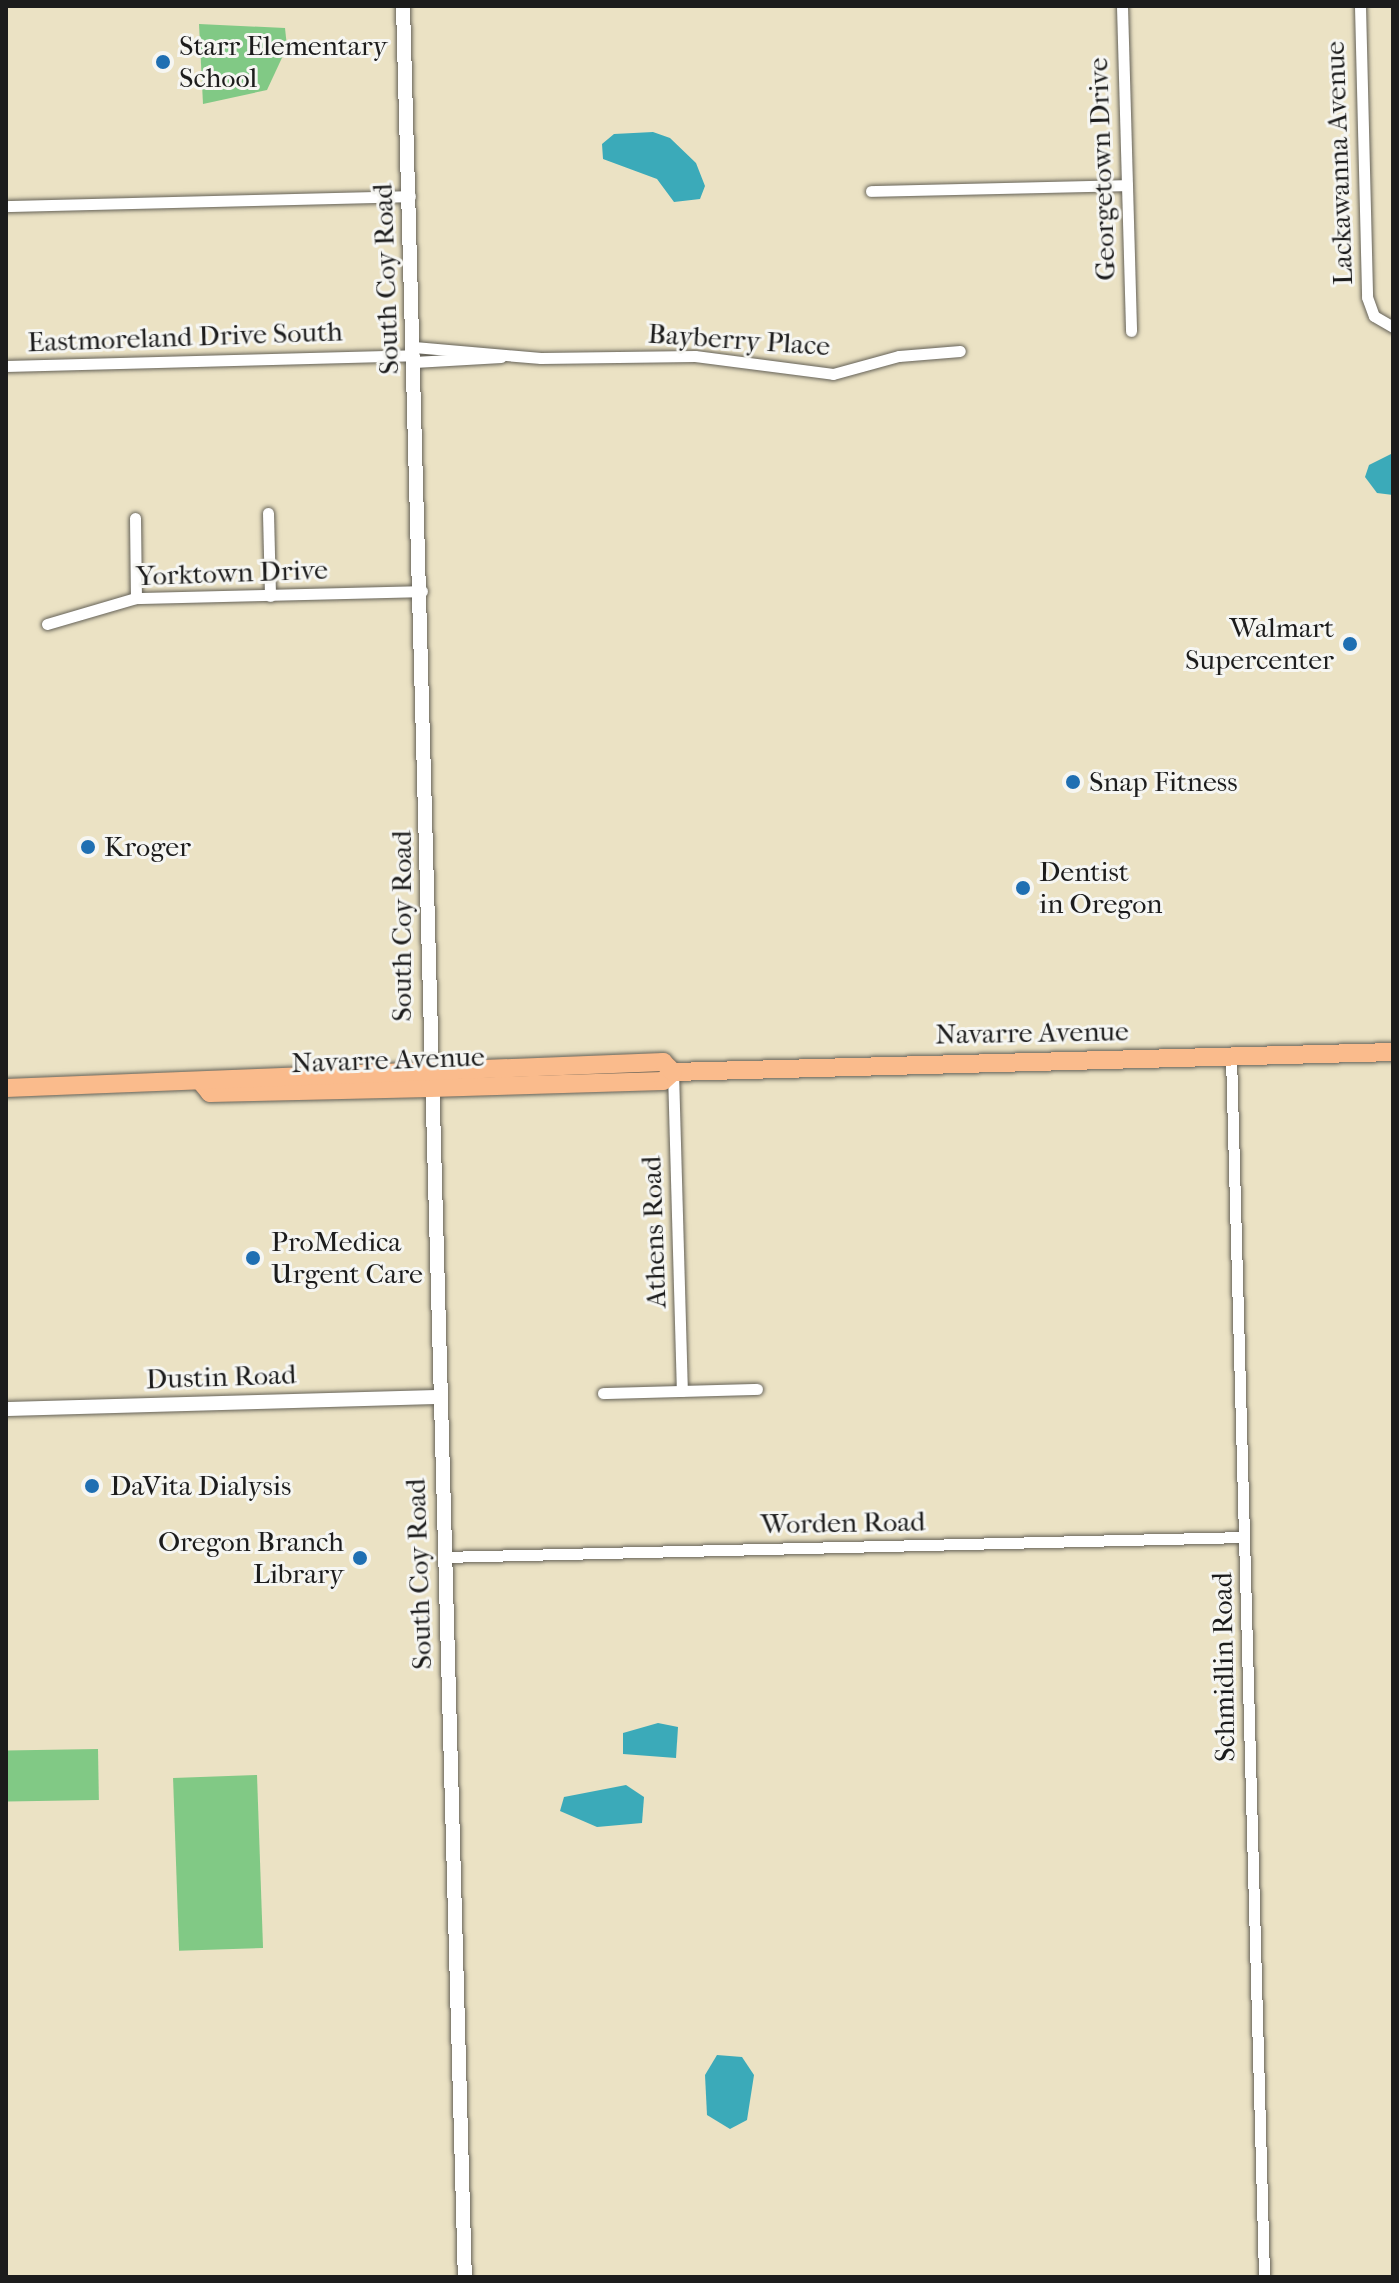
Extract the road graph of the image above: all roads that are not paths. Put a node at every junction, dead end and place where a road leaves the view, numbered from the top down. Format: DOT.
graph roads {
  1 [pos="403,6"];
  2 [pos="1122,6"];
  3 [pos="1360,6"];
  4 [pos="1127,185"];
  5 [pos="871,191"];
  6 [pos="410,196"];
  7 [pos="6,206"];
  8 [pos="1393,327"];
  9 [pos="1131,331"];
  10 [pos="960,351"];
  11 [pos="414,355"];
  12 [pos="6,366"];
  13 [pos="268,513"];
  14 [pos="135,518"];
  15 [pos="422,591"];
  16 [pos="270,596"];
  17 [pos="136,598"];
  18 [pos="47,624"];
  19 [pos="1393,1052"];
  20 [pos="1231,1056"];
  21 [pos="647,1063"];
  22 [pos="673,1072"];
  23 [pos="430,1078"];
  24 [pos="602,1082"];
  25 [pos="6,1088"];
  26 [pos="757,1389"];
  27 [pos="682,1391"];
  28 [pos="603,1393"];
  29 [pos="438,1397"];
  30 [pos="6,1409"];
  31 [pos="1244,1537"];
  32 [pos="443,1557"];
  33 [pos="465,2277"];
  34 [pos="1264,2277"];
  1 -- 6 [label="street, South Coy Road"];
  2 -- 4 [label="street, Georgetown Drive"];
  3 -- 8 [label="street, Lackawanna Avenue"];
  4 -- 5 [label="street"];
  4 -- 9 [label="street, Georgetown Drive"];
  6 -- 7 [label="street"];
  6 -- 11 [label="street, South Coy Road"];
  10 -- 11 [label="street, Bayberry Place"];
  11 -- 12 [label="street, Eastmoreland Drive South"];
  11 -- 15 [label="street, South Coy Road"];
  13 -- 16 [label="street"];
  14 -- 17 [label="street"];
  15 -- 16 [label="street, Yorktown Drive"];
  15 -- 23 [label="street, South Coy Road"];
  16 -- 17 [label="street, Yorktown Drive"];
  17 -- 18 [label="street, Yorktown Drive"];
  19 -- 20 [label="highway, Navarre Avenue"];
  20 -- 22 [label="highway, Navarre Avenue"];
  20 -- 31 [label="street, Schmidlin Road"];
  21 -- 22 [label="highway, Navarre Avenue"];
  21 -- 23 [label="highway, Navarre Avenue"];
  21 -- 24 [label="highway"];
  22 -- 24 [label="highway, Navarre Avenue"];
  22 -- 27 [label="street, Athens Road"];
  23 -- 24 [label="highway, Navarre Avenue"];
  23 -- 25 [label="highway, Navarre Avenue"];
  23 -- 29 [label="street, South Coy Road"];
  26 -- 27 [label="street"];
  27 -- 28 [label="street"];
  29 -- 30 [label="street, Dustin Road"];
  29 -- 32 [label="street, South Coy Road"];
  31 -- 32 [label="street, Worden Road"];
  31 -- 34 [label="street, Schmidlin Road"];
  32 -- 33 [label="street, South Coy Road"];
}
